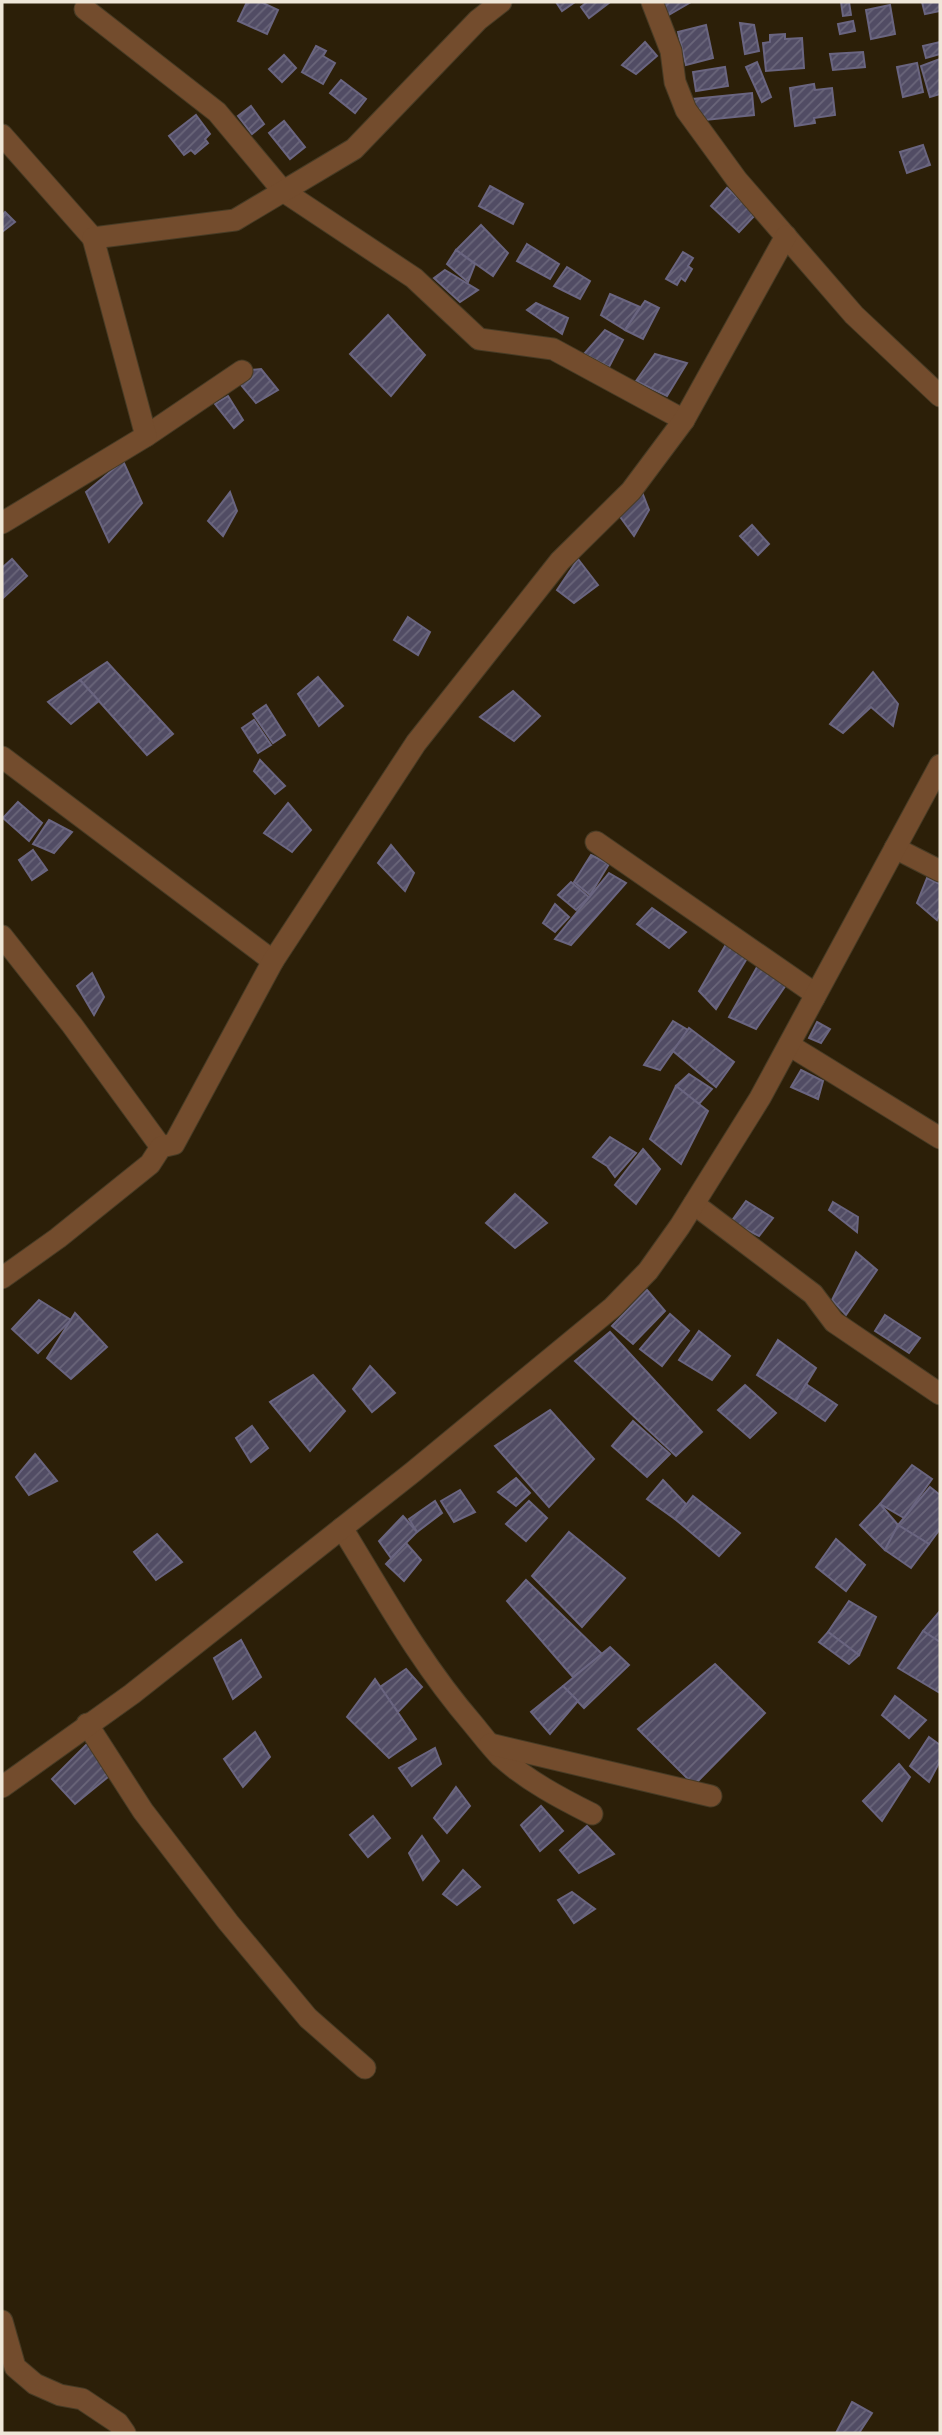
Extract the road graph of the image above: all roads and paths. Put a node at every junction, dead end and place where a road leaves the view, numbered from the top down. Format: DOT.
graph roads {
  1 [pos="501,2"];
  2 [pos="652,2"];
  3 [pos="85,9"];
  4 [pos="2,135"];
  5 [pos="283,191"];
  6 [pos="786,236"];
  7 [pos="93,238"];
  8 [pos="242,371"];
  9 [pos="940,396"];
  10 [pos="684,420"];
  11 [pos="146,436"];
  12 [pos="2,523"];
  13 [pos="2,757"];
  14 [pos="940,765"];
  15 [pos="596,842"];
  16 [pos="895,848"];
  17 [pos="940,871"];
  18 [pos="2,936"];
  19 [pos="273,961"];
  20 [pos="814,998"];
  21 [pos="789,1045"];
  22 [pos="940,1138"];
  23 [pos="161,1147"];
  24 [pos="694,1204"];
  25 [pos="2,1278"];
  26 [pos="940,1394"];
  27 [pos="342,1528"];
  28 [pos="87,1724"];
  29 [pos="490,1744"];
  30 [pos="2,1787"];
  31 [pos="711,1796"];
  32 [pos="592,1814"];
  33 [pos="365,2068"];
  34 [pos="2,2321"];
  35 [pos="125,2433"];
  1 -- 5 [label="street"];
  2 -- 6 [label="street"];
  3 -- 5 [label="street"];
  4 -- 7 [label="street"];
  5 -- 7 [label="street"];
  5 -- 10 [label="street"];
  6 -- 9 [label="street"];
  6 -- 10 [label="street"];
  7 -- 11 [label="street"];
  8 -- 11 [label="street"];
  10 -- 19 [label="street"];
  11 -- 12 [label="street"];
  13 -- 19 [label="street"];
  14 -- 16 [label="street"];
  15 -- 20 [label="street"];
  16 -- 17 [label="street"];
  16 -- 20 [label="street"];
  18 -- 23 [label="street"];
  19 -- 23 [label="street"];
  20 -- 21 [label="street"];
  21 -- 22 [label="street"];
  21 -- 24 [label="street"];
  23 -- 25 [label="street"];
  24 -- 26 [label="street"];
  24 -- 27 [label="street"];
  27 -- 28 [label="street"];
  27 -- 29 [label="street"];
  28 -- 30 [label="street"];
  28 -- 33 [label="street"];
  29 -- 31 [label="street"];
  29 -- 32 [label="street"];
  34 -- 35 [label="street"];
}
